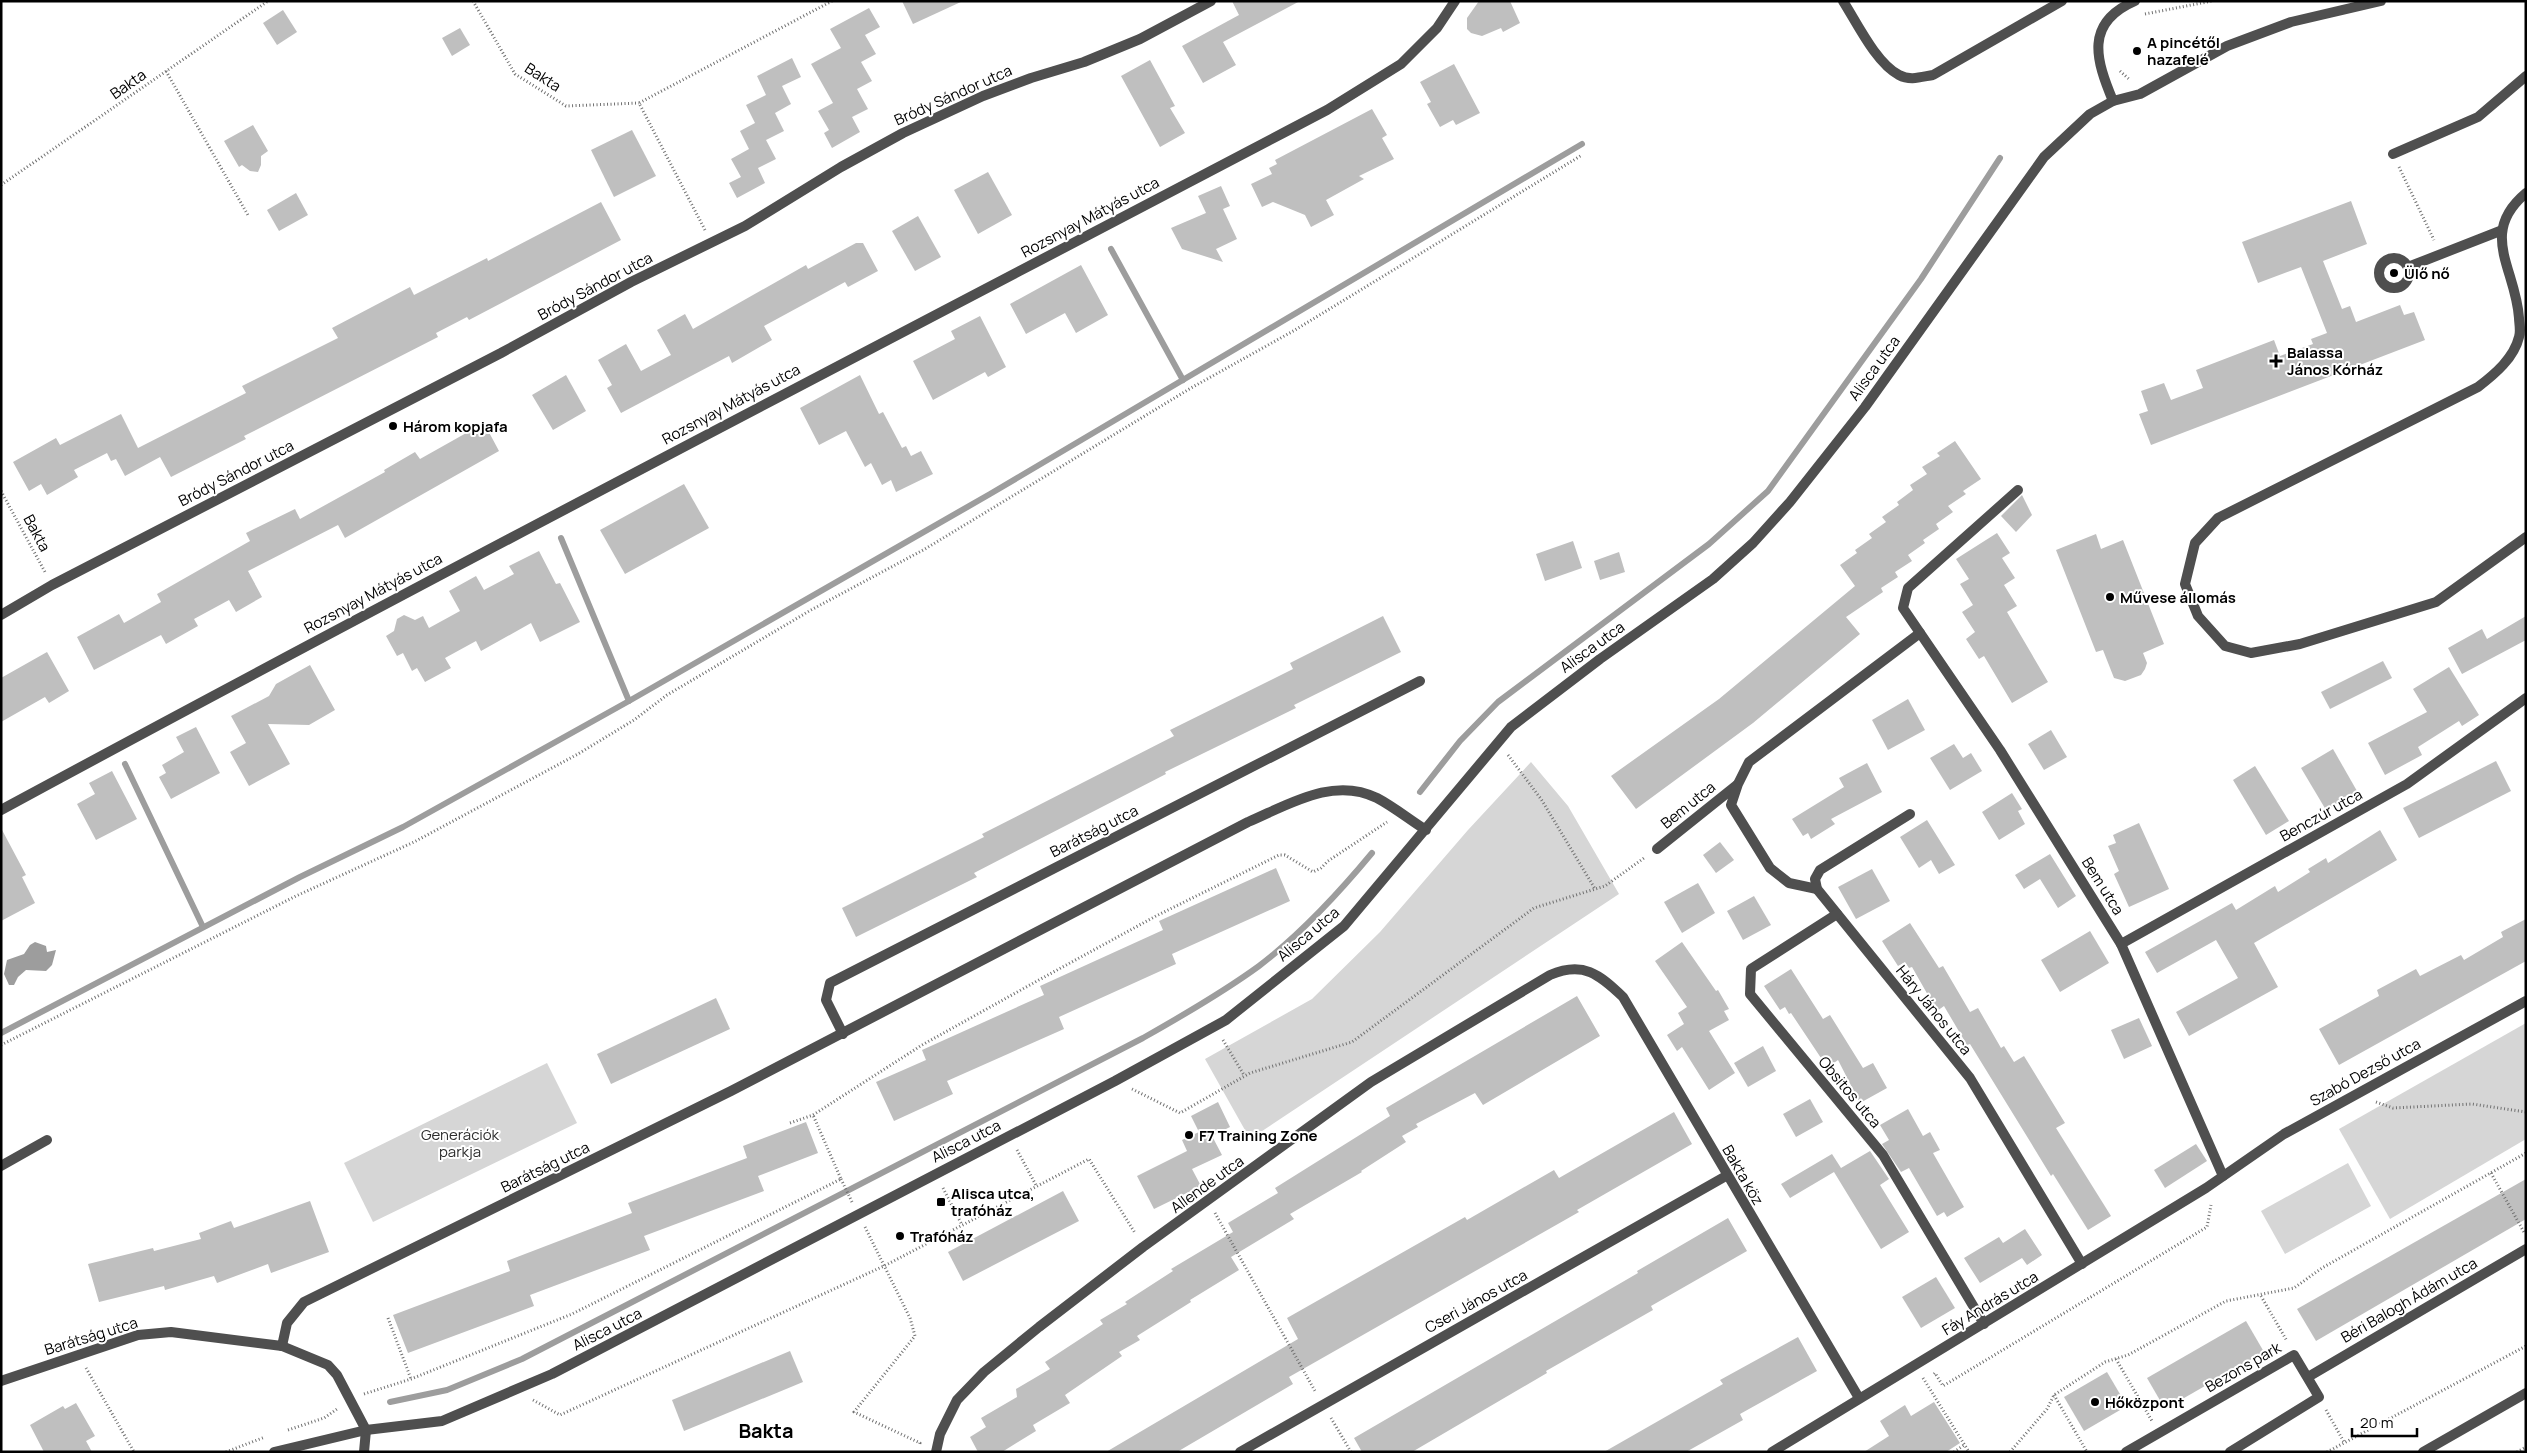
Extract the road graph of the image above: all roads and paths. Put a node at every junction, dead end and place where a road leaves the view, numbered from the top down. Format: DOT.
graph roads {
  1 [pos="268,1"];
  2 [pos="473,1"];
  3 [pos="832,1"];
  4 [pos="1211,1"];
  5 [pos="1455,1"];
  6 [pos="1843,1"];
  7 [pos="2062,1"];
  8 [pos="2135,1"];
  9 [pos="2212,1"];
  10 [pos="2381,1"];
  11 [pos="2136,18"];
  12 [pos="166,71"];
  13 [pos="2526,76"];
  14 [pos="2113,101"];
  15 [pos="639,103"];
  16 [pos="2393,154"];
  17 [pos="1582,155"];
  18 [pos="1,184"];
  19 [pos="2526,193"];
  20 [pos="249,217"];
  21 [pos="2500,231"];
  22 [pos="711,242"];
  23 [pos="2441,254"];
  24 [pos="2408,267"];
  25 [pos="2018,490"];
  26 [pos="1,491"];
  27 [pos="2526,537"];
  28 [pos="52,585"];
  29 [pos="1,615"];
  30 [pos="1920,633"];
  31 [pos="1420,681"];
  32 [pos="2526,698"];
  33 [pos="1498,742"];
  34 [pos="1738,784"];
  35 [pos="1,810"];
  36 [pos="1400,814"];
  37 [pos="1910,814"];
  38 [pos="1426,830"];
  39 [pos="1657,849"];
  40 [pos="1596,889"];
  41 [pos="1817,889"];
  42 [pos="1837,914"];
  43 [pos="2121,944"];
  44 [pos="1594,974"];
  45 [pos="2526,1001"];
  46 [pos="1215,1027"];
  47 [pos="843,1034"];
  48 [pos="1,1045"];
  49 [pos="1244,1076"];
  50 [pos="1115,1081"];
  51 [pos="2355,1093"];
  52 [pos="2526,1112"];
  53 [pos="813,1116"];
  54 [pos="790,1123"];
  55 [pos="1009,1135"];
  56 [pos="47,1140"];
  57 [pos="2526,1153"];
  58 [pos="1,1166"];
  59 [pos="935,1173"];
  60 [pos="2491,1173"];
  61 [pos="1726,1176"];
  62 [pos="2223,1176"];
  63 [pos="841,1180"];
  64 [pos="1037,1187"];
  65 [pos="2217,1200"];
  66 [pos="852,1201"];
  67 [pos="1208,1202"];
  68 [pos="858,1213"];
  69 [pos="962,1225"];
  70 [pos="2526,1234"];
  71 [pos="1143,1247"];
  72 [pos="2526,1249"];
  73 [pos="2082,1264"];
  74 [pos="884,1266"];
  75 [pos="2261,1296"];
  76 [pos="388,1318"];
  77 [pos="1984,1324"];
  78 [pos="282,1346"];
  79 [pos="2526,1346"];
  80 [pos="79,1354"];
  81 [pos="2294,1355"];
  82 [pos="2116,1359"];
  83 [pos="2308,1377"];
  84 [pos="411,1378"];
  85 [pos="1924,1380"];
  86 [pos="1,1381"];
  87 [pos="1916,1385"];
  88 [pos="515,1390"];
  89 [pos="2526,1393"];
  90 [pos="2054,1395"];
  91 [pos="2319,1397"];
  92 [pos="1859,1398"];
  93 [pos="350,1399"];
  94 [pos="1323,1404"];
  95 [pos="366,1430"];
  96 [pos="283,1432"];
  97 [pos="2159,1433"];
  98 [pos="274,1435"];
  99 [pos="2344,1442"];
  100 [pos="1964,1445"];
  101 [pos="2526,1447"];
  102 [pos="134,1452"];
  103 [pos="226,1452"];
  104 [pos="274,1452"];
  105 [pos="364,1452"];
  106 [pos="918,1452"];
  107 [pos="936,1452"];
  108 [pos="1240,1452"];
  109 [pos="1351,1452"];
  110 [pos="1772,1452"];
  111 [pos="1954,1452"];
  112 [pos="1969,1452"];
  113 [pos="2010,1452"];
  114 [pos="2087,1452"];
  115 [pos="2126,1452"];
  116 [pos="2230,1452"];
  117 [pos="2327,1452"];
  118 [pos="2423,1452"];
  119 [pos="2517,1452"];
  1 -- 12 [label="path, Bakta"];
  2 -- 15 [label="path, Bakta"];
  3 -- 15 [label="path"];
  4 -- 22 [label="street, Bródy Sándor utca"];
  5 -- 35 [label="street, Rozsnyay Mátyás utca"];
  6 -- 7 [label="street"];
  8 -- 14 [label="street"];
  9 -- 11 [label="path"];
  10 -- 14 [label="street, Alisca utca"];
  12 -- 18 [label="path, Bakta"];
  12 -- 20 [label="path"];
  13 -- 16 [label="street"];
  14 -- 33 [label="street, Alisca utca"];
  15 -- 22 [label="path"];
  16 -- 23 [label="path"];
  17 -- 48 [label="path"];
  19 -- 21 [label="street"];
  21 -- 23 [label="street"];
  21 -- 27 [label="street"];
  22 -- 28 [label="street, Bródy Sándor utca"];
  23 -- 24 [label="street"];
  25 -- 30 [label="street, Bem utca"];
  26 -- 28 [label="path, Bakta"];
  28 -- 29 [label="street, Bródy Sándor utca"];
  30 -- 34 [label="street, Bem utca"];
  30 -- 43 [label="street, Bem utca"];
  31 -- 47 [label="street, Barátság utca"];
  32 -- 43 [label="street, Benczúr utca"];
  33 -- 38 [label="street, Alisca utca"];
  33 -- 40 [label="path"];
  34 -- 39 [label="street, Bem utca"];
  34 -- 41 [label="street, Bem utca"];
  36 -- 38 [label="street, Barátság utca"];
  36 -- 47 [label="street, Barátság utca"];
  36 -- 53 [label="path"];
  37 -- 41 [label="street"];
  38 -- 46 [label="street, Alisca utca"];
  39 -- 40 [label="path"];
  40 -- 49 [label="path"];
  41 -- 42 [label="street, Háry János utca"];
  42 -- 73 [label="street, Háry János utca"];
  42 -- 77 [label="street, Obsitos utca"];
  43 -- 62 [label="street, Bem utca"];
  44 -- 61 [label="street, Bakta köz"];
  44 -- 67 [label="street, Allende utca"];
  45 -- 51 [label="street, Szabó Dezső utca"];
  46 -- 49 [label="path"];
  46 -- 50 [label="street, Alisca utca"];
  47 -- 78 [label="street, Barátság utca"];
  49 -- 50 [label="path"];
  50 -- 55 [label="street, Alisca utca"];
  51 -- 52 [label="path"];
  51 -- 62 [label="street, Szabó Dezső utca"];
  53 -- 54 [label="path"];
  53 -- 63 [label="path"];
  55 -- 59 [label="street, Alisca utca"];
  55 -- 64 [label="path"];
  56 -- 58 [label="street"];
  57 -- 60 [label="path"];
  59 -- 68 [label="street, Alisca utca"];
  59 -- 69 [label="path"];
  60 -- 70 [label="path"];
  60 -- 75 [label="path"];
  61 -- 92 [label="street, Bakta köz"];
  61 -- 94 [label="street, Cseri János utca"];
  62 -- 73 [label="street, Fáy András utca"];
  63 -- 66 [label="path"];
  63 -- 84 [label="path"];
  64 -- 69 [label="path"];
  64 -- 71 [label="path"];
  65 -- 85 [label="path"];
  67 -- 71 [label="street, Allende utca"];
  67 -- 94 [label="path"];
  68 -- 74 [label="path"];
  68 -- 88 [label="street, Alisca utca"];
  69 -- 74 [label="path"];
  71 -- 107 [label="street, Allende utca"];
  72 -- 83 [label="street, Béri Balogh Ádám utca"];
  73 -- 77 [label="street, Fáy András utca"];
  74 -- 88 [label="path"];
  74 -- 106 [label="path"];
  75 -- 81 [label="path"];
  75 -- 82 [label="path"];
  76 -- 84 [label="path"];
  77 -- 92 [label="street, Fáy András utca"];
  78 -- 80 [label="street, Barátság utca"];
  78 -- 93 [label="street, Barátság utca"];
  79 -- 99 [label="path"];
  80 -- 86 [label="street, Barátság utca"];
  80 -- 102 [label="path"];
  81 -- 83 [label="street, Bezons park"];
  81 -- 97 [label="street, Bezons park"];
  82 -- 90 [label="path"];
  82 -- 97 [label="path"];
  83 -- 91 [label="street, Bezons park"];
  84 -- 93 [label="path"];
  85 -- 87 [label="path"];
  85 -- 100 [label="path"];
  88 -- 95 [label="street, Alisca utca"];
  89 -- 118 [label="street"];
  90 -- 113 [label="path"];
  90 -- 114 [label="path"];
  91 -- 99 [label="path"];
  91 -- 116 [label="street"];
  92 -- 110 [label="street, Fáy András utca"];
  93 -- 95 [label="street, Barátság utca"];
  93 -- 96 [label="path"];
  94 -- 108 [label="street, Cseri János utca"];
  94 -- 109 [label="path"];
  95 -- 104 [label="street, Alisca utca"];
  95 -- 105 [label="street"];
  97 -- 115 [label="street, Bezons park"];
  98 -- 103 [label="path"];
  99 -- 117 [label="path"];
  100 -- 111 [label="path"];
  100 -- 112 [label="path"];
  101 -- 119 [label="path"];
}
